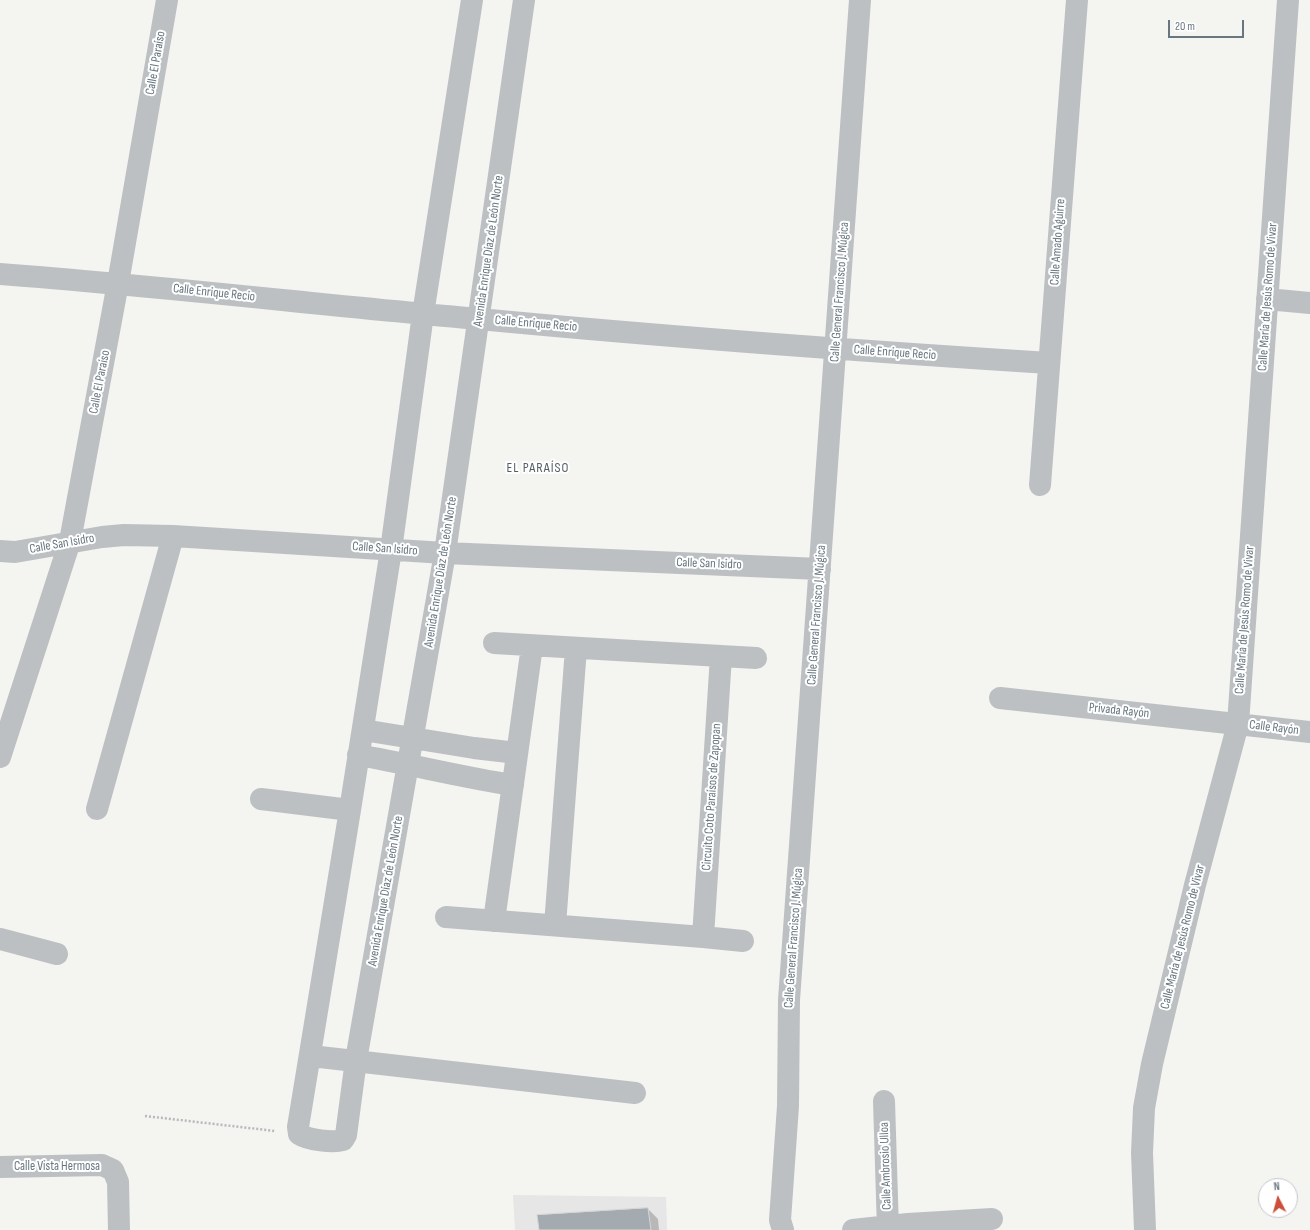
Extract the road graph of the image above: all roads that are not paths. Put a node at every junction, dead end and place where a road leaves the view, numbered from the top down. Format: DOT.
graph roads {
  1 [pos="167,0"];
  2 [pos="472,0"];
  3 [pos="524,0"];
  4 [pos="860,0"];
  5 [pos="1076,0"];
  6 [pos="1288,0"];
  7 [pos="0,274"];
  8 [pos="118,283"];
  9 [pos="1267,299"];
  10 [pos="1310,304"];
  11 [pos="423,314"];
  12 [pos="479,319"];
  13 [pos="835,349"];
  14 [pos="1049,363"];
  15 [pos="1040,485"];
  16 [pos="173,536"];
  17 [pos="70,541"];
  18 [pos="391,550"];
  19 [pos="0,551"];
  20 [pos="446,553"];
  21 [pos="820,569"];
  22 [pos="494,644"];
  23 [pos="532,646"];
  24 [pos="576,648"];
  25 [pos="721,656"];
  26 [pos="756,658"];
  27 [pos="1000,698"];
  28 [pos="1238,724"];
  29 [pos="363,730"];
  30 [pos="1310,732"];
  31 [pos="412,738"];
  32 [pos="518,753"];
  33 [pos="358,754"];
  34 [pos="0,757"];
  35 [pos="409,764"];
  36 [pos="513,785"];
  37 [pos="261,799"];
  38 [pos="97,810"];
  39 [pos="350,810"];
  40 [pos="446,917"];
  41 [pos="494,921"];
  42 [pos="555,925"];
  43 [pos="703,937"];
  44 [pos="0,939"];
  45 [pos="743,941"];
  46 [pos="57,954"];
  47 [pos="310,1056"];
  48 [pos="356,1060"];
  49 [pos="635,1093"];
  50 [pos="884,1101"];
  51 [pos="0,1167"];
  52 [pos="992,1219"];
  53 [pos="888,1228"];
  54 [pos="119,1230"];
  55 [pos="783,1230"];
  56 [pos="853,1230"];
  57 [pos="1144,1230"];
  1 -- 8 [label="street, Calle El Paraíso"];
  2 -- 11 [label="street"];
  3 -- 12 [label="street, Avenida Enrique Díaz de León Norte"];
  4 -- 13 [label="street, Calle General Francisco J. Múgica"];
  5 -- 14 [label="street, Calle Amado Aguirre"];
  6 -- 9 [label="street, Calle María de Jesús Romo de Vivar"];
  7 -- 8 [label="street, Calle Enrique Recio"];
  8 -- 11 [label="street, Calle Enrique Recio"];
  8 -- 17 [label="street, Calle El Paraíso"];
  9 -- 10 [label="street"];
  9 -- 28 [label="street, Calle María de Jesús Romo de Vivar"];
  11 -- 12 [label="street, Calle Enrique Recio"];
  11 -- 18 [label="street"];
  12 -- 13 [label="street, Calle Enrique Recio"];
  12 -- 20 [label="street, Avenida Enrique Díaz de León Norte"];
  13 -- 14 [label="street, Calle Enrique Recio"];
  13 -- 21 [label="street, Calle General Francisco J. Múgica"];
  14 -- 15 [label="street, Calle Amado Aguirre"];
  16 -- 17 [label="street, Calle San Isidro"];
  16 -- 18 [label="street, Calle San Isidro"];
  16 -- 38 [label="street"];
  17 -- 19 [label="street, Calle San Isidro"];
  17 -- 34 [label="street, Calle El Paraíso"];
  18 -- 20 [label="street, Calle San Isidro"];
  18 -- 29 [label="street"];
  20 -- 21 [label="street, Calle San Isidro"];
  20 -- 31 [label="street, Avenida Enrique Díaz de León Norte"];
  21 -- 55 [label="street, Calle General Francisco J. Múgica"];
  22 -- 23 [label="street"];
  23 -- 24 [label="street"];
  23 -- 32 [label="street"];
  24 -- 25 [label="street"];
  24 -- 42 [label="street"];
  25 -- 26 [label="street"];
  25 -- 43 [label="street, Circuito Coto Paraísos de Zapopan"];
  27 -- 28 [label="street, Privada Rayón"];
  28 -- 30 [label="street, Calle Rayón"];
  28 -- 57 [label="street, Calle María de Jesús Romo de Vivar"];
  29 -- 31 [label="street"];
  29 -- 33 [label="street"];
  31 -- 32 [label="street"];
  31 -- 35 [label="street, Avenida Enrique Díaz de León Norte"];
  32 -- 36 [label="street"];
  33 -- 35 [label="street"];
  33 -- 39 [label="street"];
  35 -- 36 [label="street"];
  35 -- 48 [label="street, Avenida Enrique Díaz de León Norte"];
  36 -- 41 [label="street"];
  37 -- 39 [label="street"];
  39 -- 47 [label="street"];
  40 -- 41 [label="street"];
  41 -- 42 [label="street"];
  42 -- 43 [label="street"];
  43 -- 45 [label="street"];
  44 -- 46 [label="street"];
  47 -- 48 [label="street"];
  47 -- 48 [label="street, Avenida Enrique Díaz de León Norte"];
  48 -- 49 [label="street"];
  50 -- 53 [label="street, Calle Ambrosio Ulloa"];
  51 -- 54 [label="street, Calle Vista Hermosa"];
  52 -- 53 [label="street"];
  53 -- 56 [label="street"];
}
